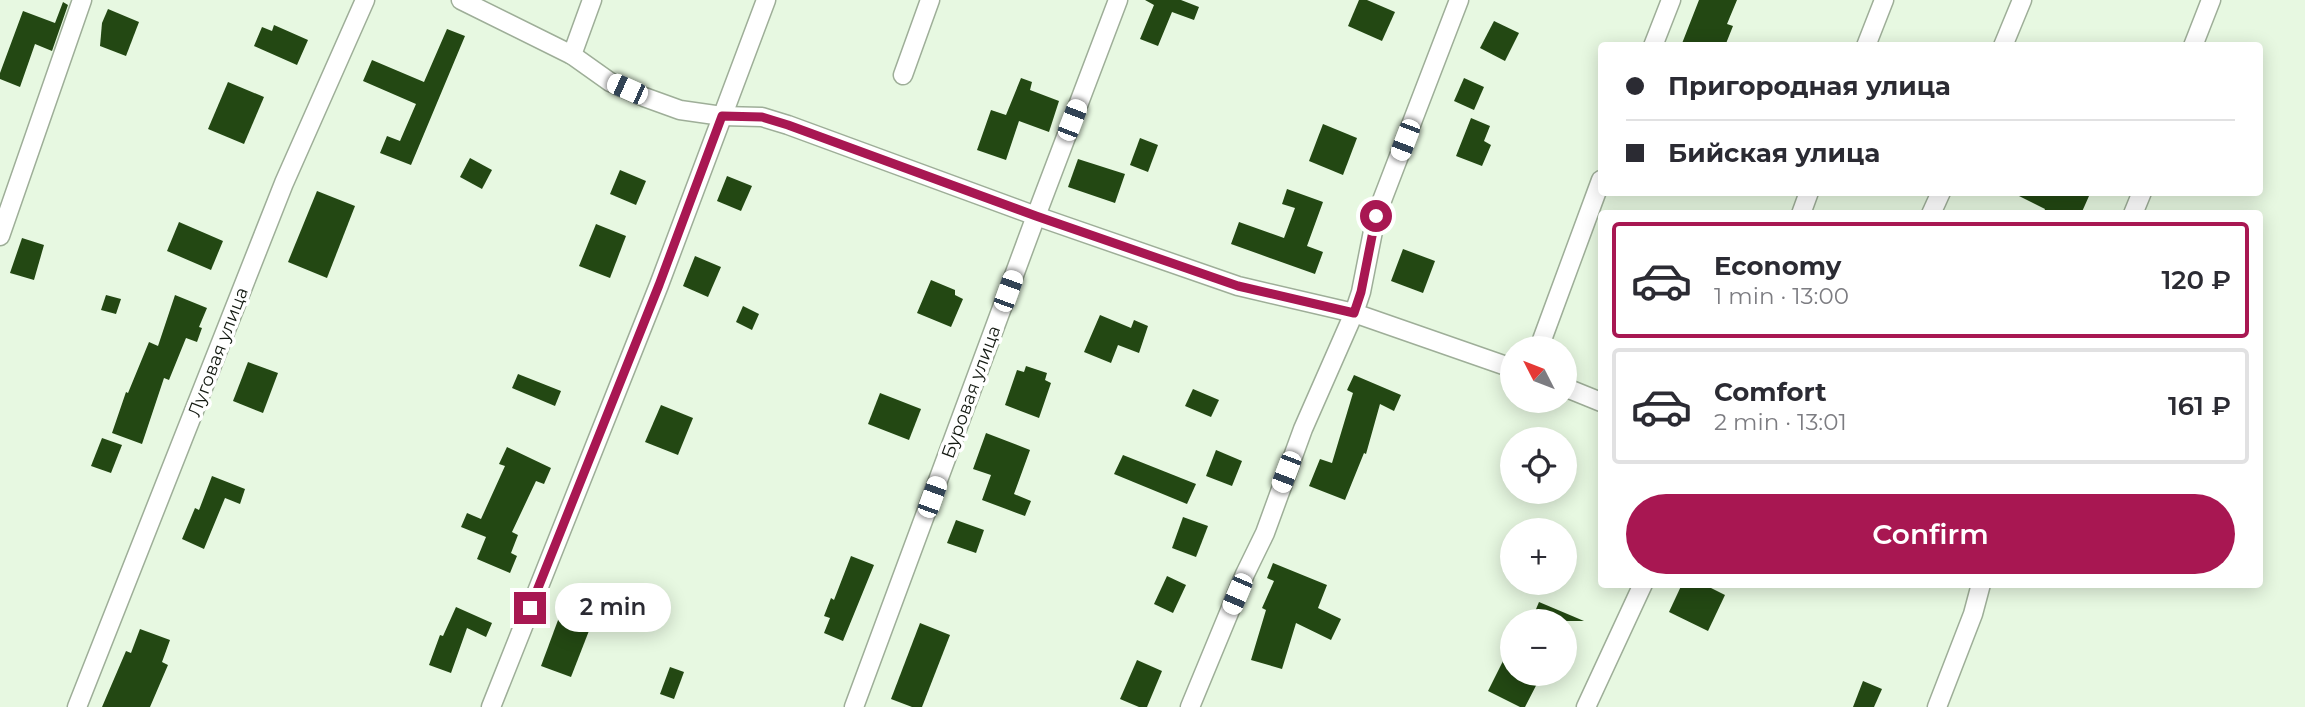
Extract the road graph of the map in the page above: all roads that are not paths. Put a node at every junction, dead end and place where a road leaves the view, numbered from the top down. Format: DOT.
graph roads {
  1 [pos="82,0"];
  2 [pos="365,0"];
  3 [pos="461,0"];
  4 [pos="592,0"];
  5 [pos="766,0"];
  6 [pos="930,0"];
  7 [pos="1118,0"];
  8 [pos="1459,0"];
  9 [pos="1671,0"];
  10 [pos="1884,0"];
  11 [pos="2022,0"];
  12 [pos="2211,0"];
  13 [pos="1655,42"];
  14 [pos="1868,42"];
  15 [pos="2005,42"];
  16 [pos="2195,42"];
  17 [pos="572,55"];
  18 [pos="904,75"];
  19 [pos="722,116"];
  20 [pos="1598,188"];
  21 [pos="1036,216"];
  22 [pos="0,236"];
  23 [pos="1354,313"];
  24 [pos="1543,336"];
  25 [pos="1500,364"];
  26 [pos="1577,392"];
  27 [pos="1598,401"];
  28 [pos="1641,588"];
  29 [pos="1980,588"];
  30 [pos="77,707"];
  31 [pos="491,707"];
  32 [pos="855,707"];
  33 [pos="1190,707"];
  34 [pos="1586,707"];
  35 [pos="1937,707"];
  1 -- 22 [label="street"];
  2 -- 30 [label="street, Луговая улица"];
  3 -- 17 [label="street"];
  4 -- 17 [label="street"];
  5 -- 19 [label="street"];
  6 -- 18 [label="street"];
  7 -- 21 [label="street, Буровая улица"];
  8 -- 23 [label="street"];
  9 -- 13 [label="street"];
  10 -- 14 [label="street"];
  11 -- 15 [label="street"];
  12 -- 16 [label="street"];
  17 -- 19 [label="street"];
  19 -- 21 [label="street"];
  19 -- 31 [label="street"];
  20 -- 24 [label="street"];
  21 -- 23 [label="street"];
  21 -- 32 [label="street, Буровая улица"];
  23 -- 25 [label="street"];
  23 -- 33 [label="street"];
  26 -- 27 [label="street"];
  28 -- 34 [label="street"];
  29 -- 35 [label="street"];
}
